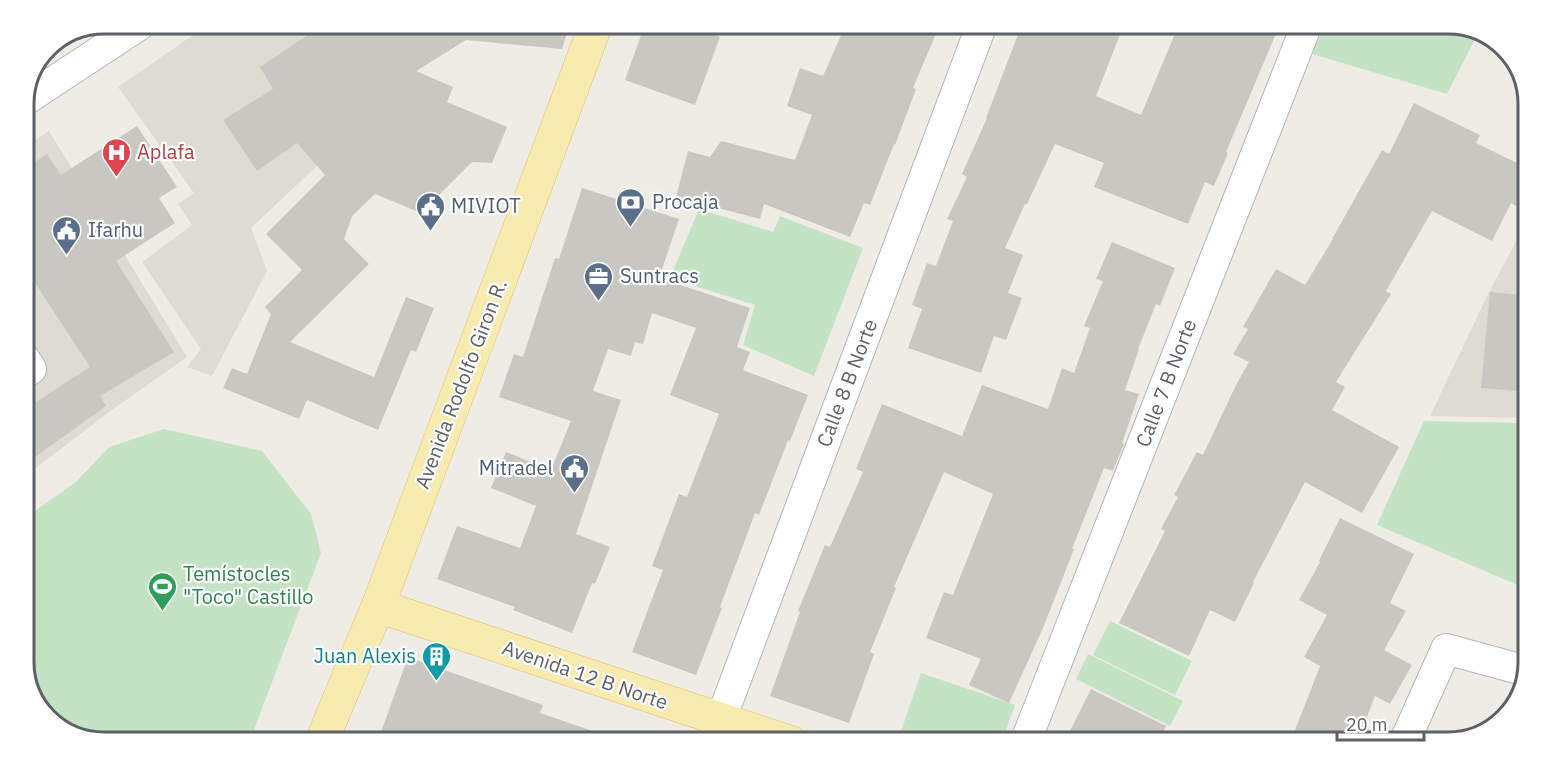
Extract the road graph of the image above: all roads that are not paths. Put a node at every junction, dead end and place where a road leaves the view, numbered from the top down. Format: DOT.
graph roads {
  1 [pos="126,34"];
  2 [pos="592,34"];
  3 [pos="978,34"];
  4 [pos="1303,34"];
  5 [pos="36,93"];
  6 [pos="378,606"];
  7 [pos="1518,668"];
  8 [pos="326,732"];
  9 [pos="716,732"];
  10 [pos="1029,732"];
  11 [pos="1409,732"];
  1 -- 5 [label="street"];
  2 -- 6 [label="main road, Avenida Rodolfo Giron R."];
  3 -- 9 [label="street, Calle 8 B Norte"];
  4 -- 10 [label="street, Calle 7 B Norte"];
  6 -- 8 [label="main road, Avenida Rodolfo Giron R."];
  6 -- 9 [label="main road, Avenida 12 B Norte"];
  7 -- 11 [label="street"];
}
